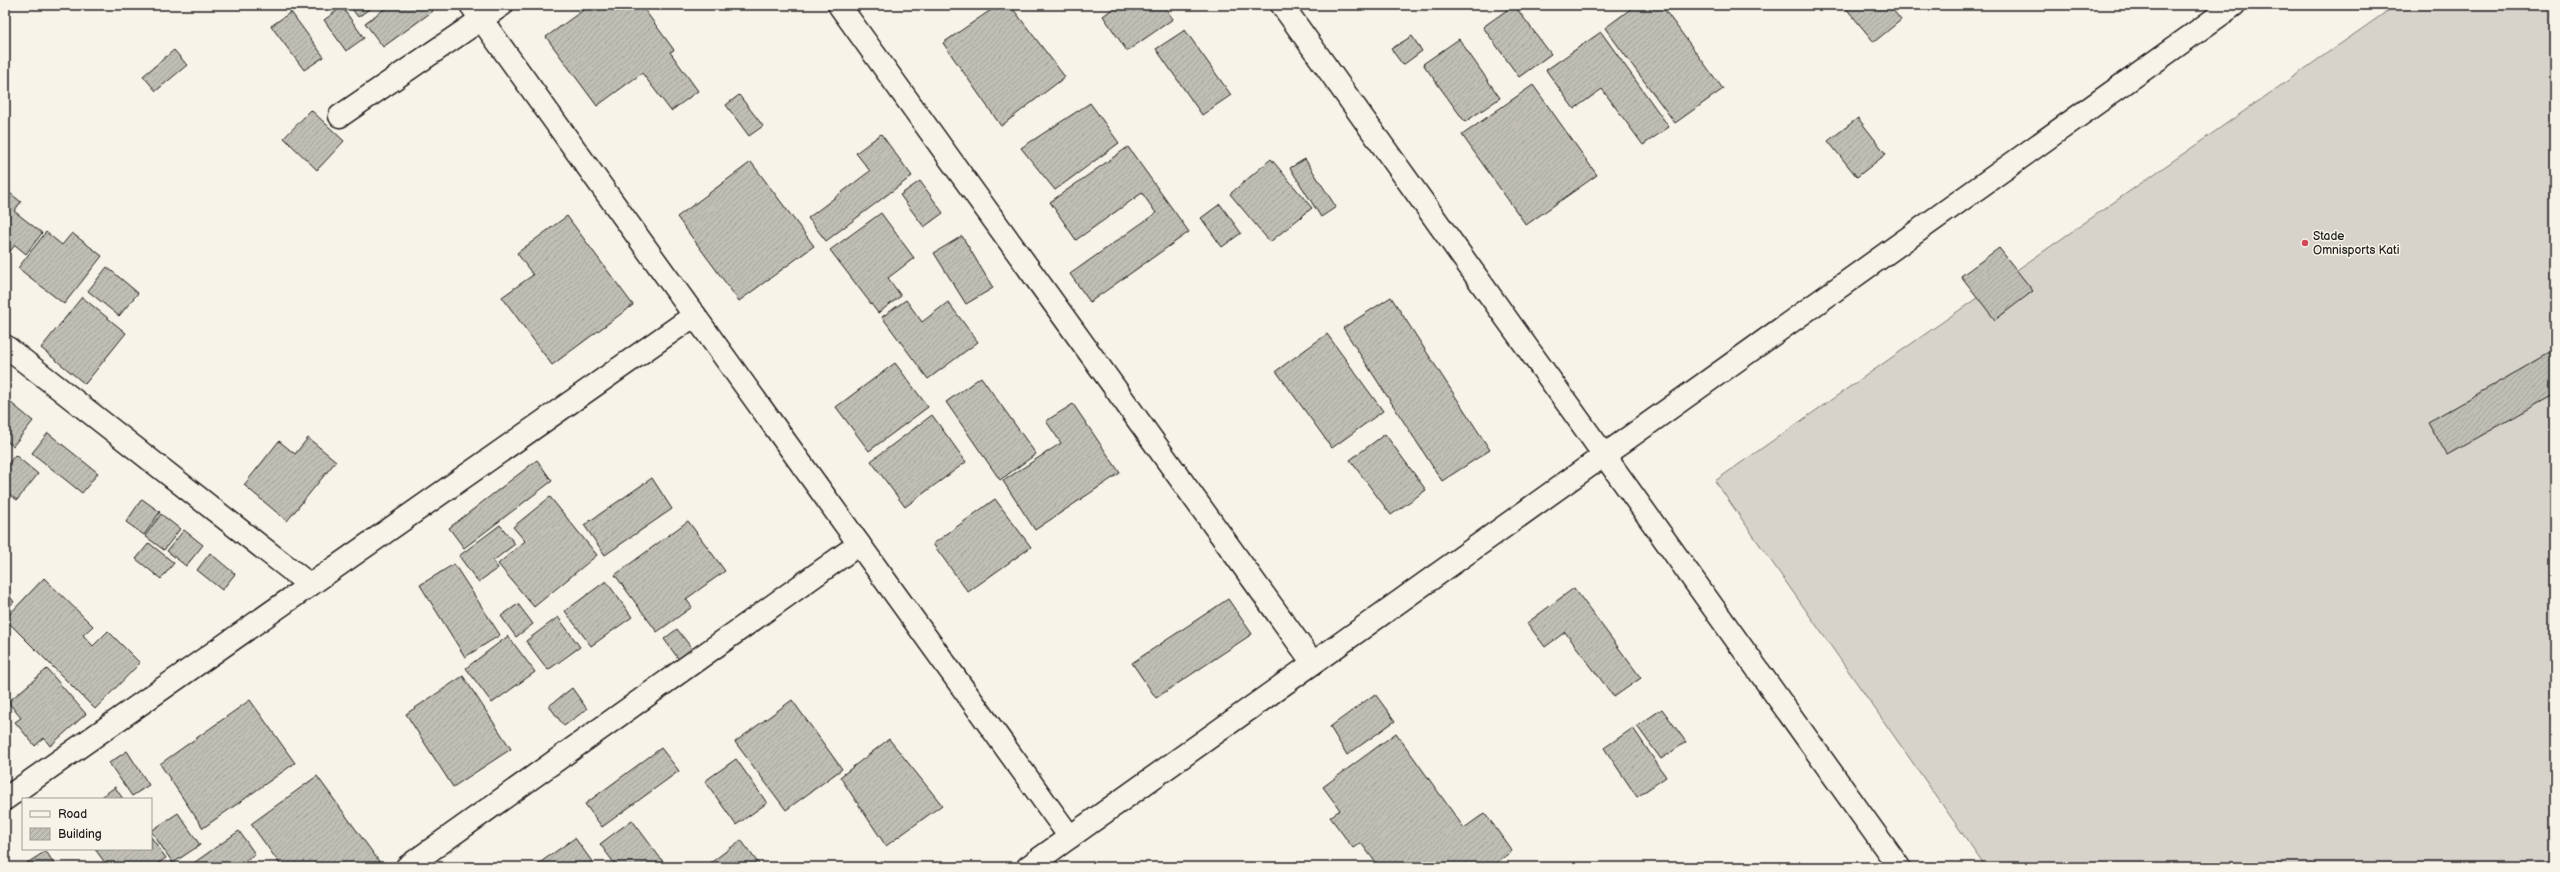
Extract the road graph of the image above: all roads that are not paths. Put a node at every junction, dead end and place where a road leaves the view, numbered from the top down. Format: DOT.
graph roads {
  1 [pos="502,5"];
  2 [pos="839,5"];
  3 [pos="1282,5"];
  4 [pos="2234,5"];
  5 [pos="476,12"];
  6 [pos="340,116"];
  7 [pos="695,315"];
  8 [pos="5,346"];
  9 [pos="1605,455"];
  10 [pos="859,544"];
  11 [pos="310,585"];
  12 [pos="1313,663"];
  13 [pos="5,799"];
  14 [pos="1070,837"];
  15 [pos="407,867"];
  16 [pos="1028,867"];
  17 [pos="1899,867"];
  1 -- 5 [label="street"];
  2 -- 12 [label="street"];
  3 -- 9 [label="street"];
  4 -- 9 [label="street"];
  5 -- 6 [label="street"];
  5 -- 7 [label="street"];
  7 -- 10 [label="street"];
  7 -- 11 [label="street"];
  8 -- 11 [label="street"];
  9 -- 12 [label="street"];
  9 -- 17 [label="street"];
  10 -- 14 [label="street"];
  10 -- 15 [label="street"];
  11 -- 13 [label="street"];
  12 -- 14 [label="street"];
  14 -- 16 [label="street"];
}
